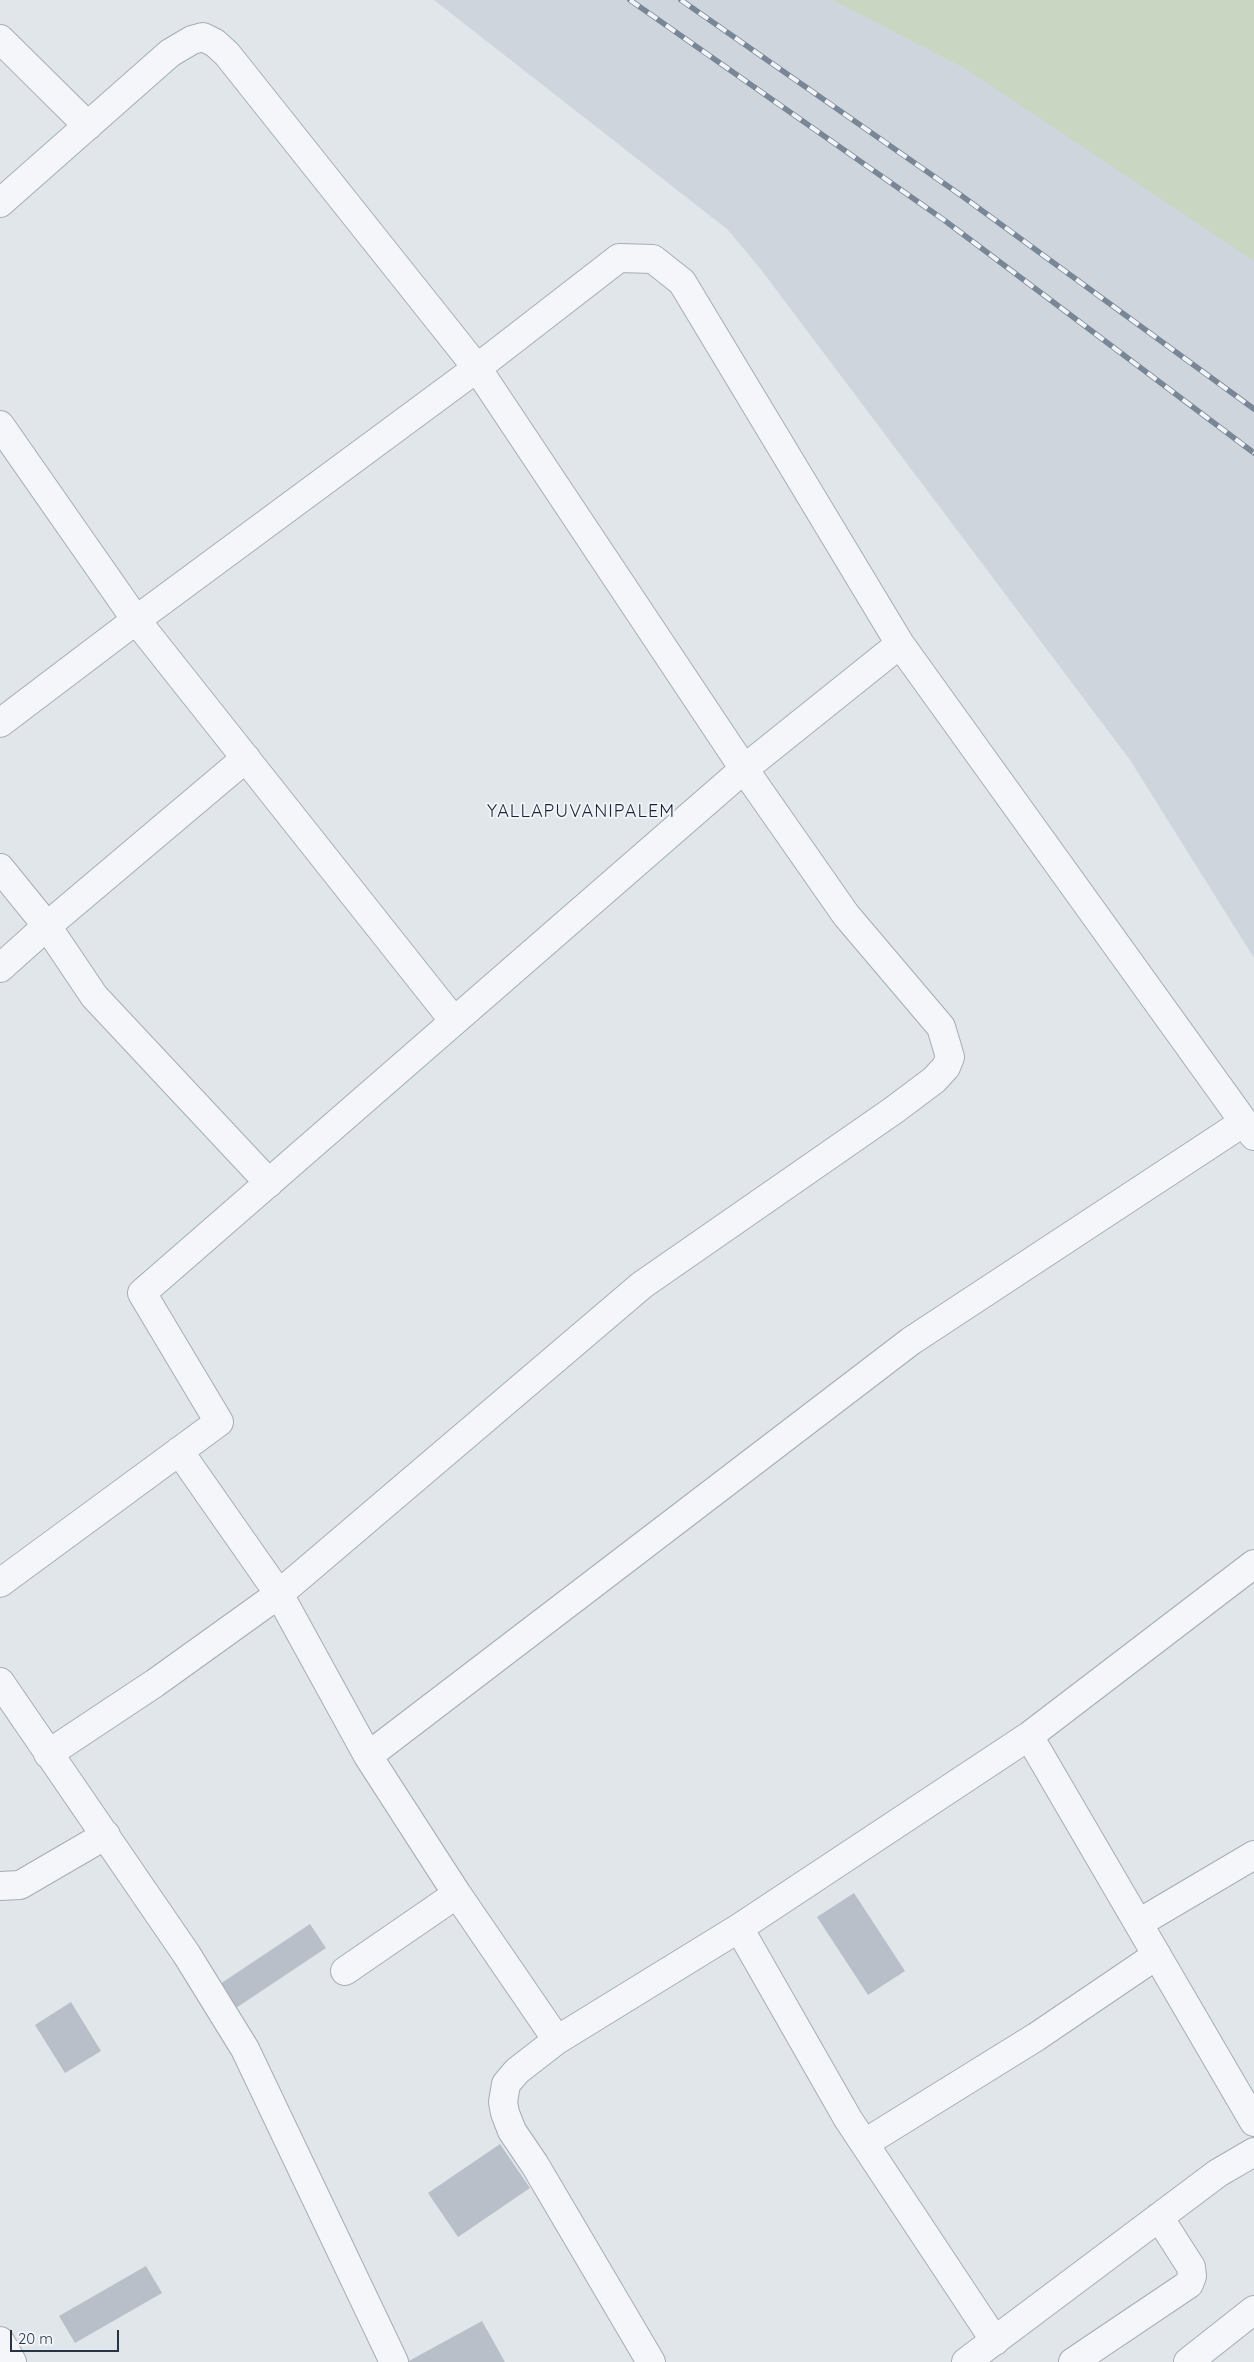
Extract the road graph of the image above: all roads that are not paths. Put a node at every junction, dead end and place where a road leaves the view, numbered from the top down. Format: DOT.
graph roads {
  1 [pos="0,38"];
  2 [pos="88,126"];
  3 [pos="0,203"];
  4 [pos="477,368"];
  5 [pos="0,425"];
  6 [pos="136,620"];
  7 [pos="900,644"];
  8 [pos="0,723"];
  9 [pos="246,758"];
  10 [pos="744,769"];
  11 [pos="0,868"];
  12 [pos="46,926"];
  13 [pos="0,968"];
  14 [pos="454,1020"];
  15 [pos="1249,1129"];
  16 [pos="268,1183"];
  17 [pos="179,1451"];
  18 [pos="1254,1564"];
  19 [pos="4,1572"];
  20 [pos="279,1594"];
  21 [pos="0,1682"];
  22 [pos="1029,1736"];
  23 [pos="48,1754"];
  24 [pos="368,1756"];
  25 [pos="106,1836"];
  26 [pos="1254,1855"];
  27 [pos="0,1886"];
  28 [pos="458,1894"];
  29 [pos="1139,1923"];
  30 [pos="738,1928"];
  31 [pos="1157,1956"];
  32 [pos="345,1971"];
  33 [pos="558,2040"];
  34 [pos="1254,2122"];
  35 [pos="865,2143"];
  36 [pos="1254,2152"];
  37 [pos="1159,2217"];
  38 [pos="1254,2310"];
  39 [pos="995,2341"];
  40 [pos="394,2362"];
  41 [pos="651,2362"];
  42 [pos="966,2362"];
  43 [pos="1073,2362"];
  44 [pos="1188,2362"];
  1 -- 2 [label="street"];
  2 -- 3 [label="street"];
  2 -- 4 [label="street"];
  4 -- 6 [label="street"];
  4 -- 7 [label="street"];
  4 -- 10 [label="street"];
  5 -- 6 [label="street"];
  6 -- 8 [label="street"];
  6 -- 9 [label="street"];
  7 -- 10 [label="street"];
  7 -- 15 [label="street"];
  9 -- 12 [label="street"];
  9 -- 14 [label="street"];
  10 -- 14 [label="street"];
  10 -- 20 [label="street"];
  11 -- 12 [label="street"];
  12 -- 13 [label="street"];
  12 -- 16 [label="street"];
  14 -- 16 [label="street"];
  15 -- 24 [label="street"];
  16 -- 17 [label="street"];
  17 -- 19 [label="street"];
  17 -- 20 [label="street"];
  18 -- 22 [label="street"];
  20 -- 23 [label="street"];
  20 -- 24 [label="street"];
  21 -- 23 [label="street"];
  22 -- 29 [label="street"];
  22 -- 30 [label="street"];
  23 -- 25 [label="street"];
  24 -- 28 [label="street"];
  25 -- 27 [label="street"];
  25 -- 40 [label="street"];
  26 -- 29 [label="street"];
  28 -- 32 [label="street"];
  28 -- 33 [label="street"];
  29 -- 31 [label="street"];
  30 -- 33 [label="street"];
  30 -- 35 [label="street"];
  31 -- 34 [label="street"];
  31 -- 35 [label="street"];
  33 -- 41 [label="street"];
  35 -- 39 [label="street"];
  36 -- 37 [label="street"];
  37 -- 39 [label="street"];
  37 -- 43 [label="street"];
  38 -- 44 [label="street"];
  39 -- 42 [label="street"];
}
